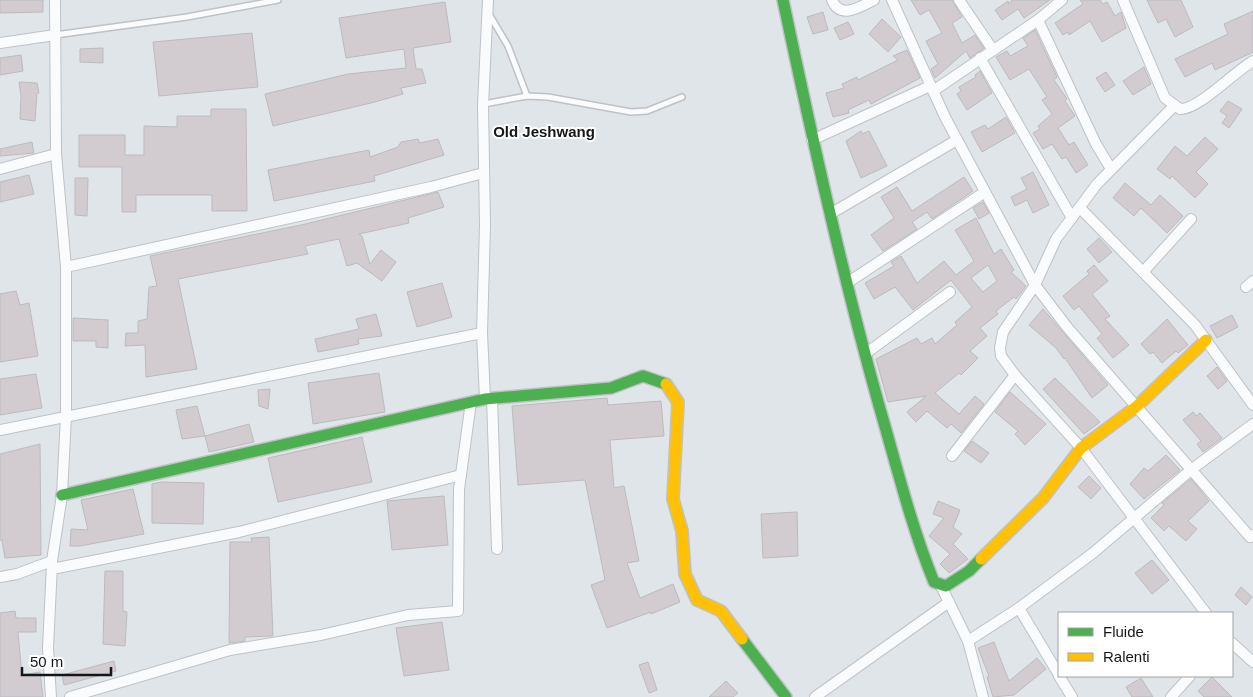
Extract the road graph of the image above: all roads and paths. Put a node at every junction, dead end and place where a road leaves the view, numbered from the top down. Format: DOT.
graph roads {
  1 [pos="55,0"];
  2 [pos="278,0"];
  3 [pos="488,0"];
  4 [pos="783,0"];
  5 [pos="832,0"];
  6 [pos="874,0"];
  7 [pos="892,0"];
  8 [pos="959,0"];
  9 [pos="1062,0"];
  10 [pos="1123,0"];
  11 [pos="487,12"];
  12 [pos="1038,20"];
  13 [pos="55,35"];
  14 [pos="0,43"];
  15 [pos="993,50"];
  16 [pos="980,58"];
  17 [pos="1253,61"];
  18 [pos="932,88"];
  19 [pos="528,96"];
  20 [pos="682,97"];
  21 [pos="483,105"];
  22 [pos="1174,106"];
  23 [pos="812,140"];
  24 [pos="957,140"];
  25 [pos="56,154"];
  26 [pos="1111,169"];
  27 [pos="0,170"];
  28 [pos="483,174"];
  29 [pos="985,192"];
  30 [pos="1080,208"];
  31 [pos="830,214"];
  32 [pos="1072,218"];
  33 [pos="1191,219"];
  34 [pos="66,267"];
  35 [pos="1143,272"];
  36 [pos="847,283"];
  37 [pos="1035,285"];
  38 [pos="950,292"];
  39 [pos="482,333"];
  40 [pos="1206,340"];
  41 [pos="865,354"];
  42 [pos="1015,375"];
  43 [pos="488,399"];
  44 [pos="471,402"];
  45 [pos="1253,405"];
  46 [pos="1136,407"];
  47 [pos="66,416"];
  48 [pos="1253,424"];
  49 [pos="0,430"];
  50 [pos="1081,448"];
  51 [pos="952,456"];
  52 [pos="1192,469"];
  53 [pos="461,475"];
  54 [pos="62,495"];
  55 [pos="1132,518"];
  56 [pos="1253,535"];
  57 [pos="497,549"];
  58 [pos="52,565"];
  59 [pos="0,577"];
  60 [pos="941,586"];
  61 [pos="949,602"];
  62 [pos="1020,608"];
  63 [pos="1205,612"];
  64 [pos="968,640"];
  65 [pos="1233,644"];
  66 [pos="1253,662"];
  67 [pos="1058,674"];
  68 [pos="1060,677"];
  69 [pos="1189,677"];
  70 [pos="51,697"];
  71 [pos="70,697"];
  72 [pos="786,697"];
  73 [pos="815,697"];
  74 [pos="983,697"];
  75 [pos="1072,697"];
  76 [pos="1171,697"];
  1 -- 13 [label="street"];
  2 -- 13 [label="lane"];
  3 -- 11 [label="street"];
  4 -- 23 [label="street"];
  5 -- 6 [label="street"];
  7 -- 18 [label="street"];
  8 -- 15 [label="street"];
  9 -- 12 [label="street"];
  10 -- 22 [label="street"];
  11 -- 19 [label="lane"];
  11 -- 21 [label="street"];
  12 -- 15 [label="street"];
  12 -- 26 [label="street"];
  13 -- 14 [label="street"];
  13 -- 25 [label="street"];
  15 -- 16 [label="street"];
  16 -- 18 [label="street"];
  16 -- 32 [label="street"];
  17 -- 22 [label="street"];
  18 -- 23 [label="street"];
  18 -- 24 [label="street"];
  19 -- 20 [label="lane"];
  19 -- 21 [label="lane"];
  21 -- 28 [label="street"];
  22 -- 26 [label="street"];
  23 -- 31 [label="street"];
  24 -- 29 [label="street"];
  24 -- 31 [label="street"];
  25 -- 27 [label="street"];
  25 -- 34 [label="street"];
  26 -- 30 [label="street"];
  28 -- 34 [label="street"];
  28 -- 39 [label="street"];
  29 -- 36 [label="street"];
  29 -- 37 [label="street"];
  30 -- 32 [label="street"];
  30 -- 35 [label="street"];
  31 -- 36 [label="street"];
  32 -- 37 [label="street"];
  33 -- 35 [label="street"];
  34 -- 47 [label="street"];
  35 -- 40 [label="street"];
  36 -- 41 [label="street"];
  37 -- 42 [label="street"];
  37 -- 46 [label="street"];
  38 -- 41 [label="street"];
  39 -- 43 [label="street"];
  39 -- 47 [label="street"];
  40 -- 45 [label="street"];
  40 -- 46 [label="street"];
  41 -- 60 [label="street"];
  42 -- 50 [label="street"];
  42 -- 51 [label="street"];
  43 -- 44 [label="street"];
  43 -- 57 [label="street"];
  43 -- 72 [label="street"];
  44 -- 53 [label="street"];
  44 -- 54 [label="street"];
  46 -- 50 [label="street"];
  46 -- 52 [label="street"];
  47 -- 49 [label="street"];
  47 -- 54 [label="street"];
  48 -- 52 [label="street"];
  50 -- 55 [label="street"];
  50 -- 60 [label="street"];
  52 -- 55 [label="street"];
  52 -- 56 [label="street"];
  53 -- 58 [label="street"];
  53 -- 71 [label="street"];
  54 -- 58 [label="street"];
  55 -- 62 [label="street"];
  55 -- 63 [label="street"];
  58 -- 59 [label="street"];
  58 -- 70 [label="street"];
  60 -- 61 [label="street"];
  61 -- 64 [label="street"];
  61 -- 73 [label="street"];
  62 -- 64 [label="street"];
  62 -- 67 [label="street"];
  64 -- 74 [label="street"];
  65 -- 66 [label="street"];
  68 -- 75 [label="street"];
  69 -- 76 [label="street"];
}
